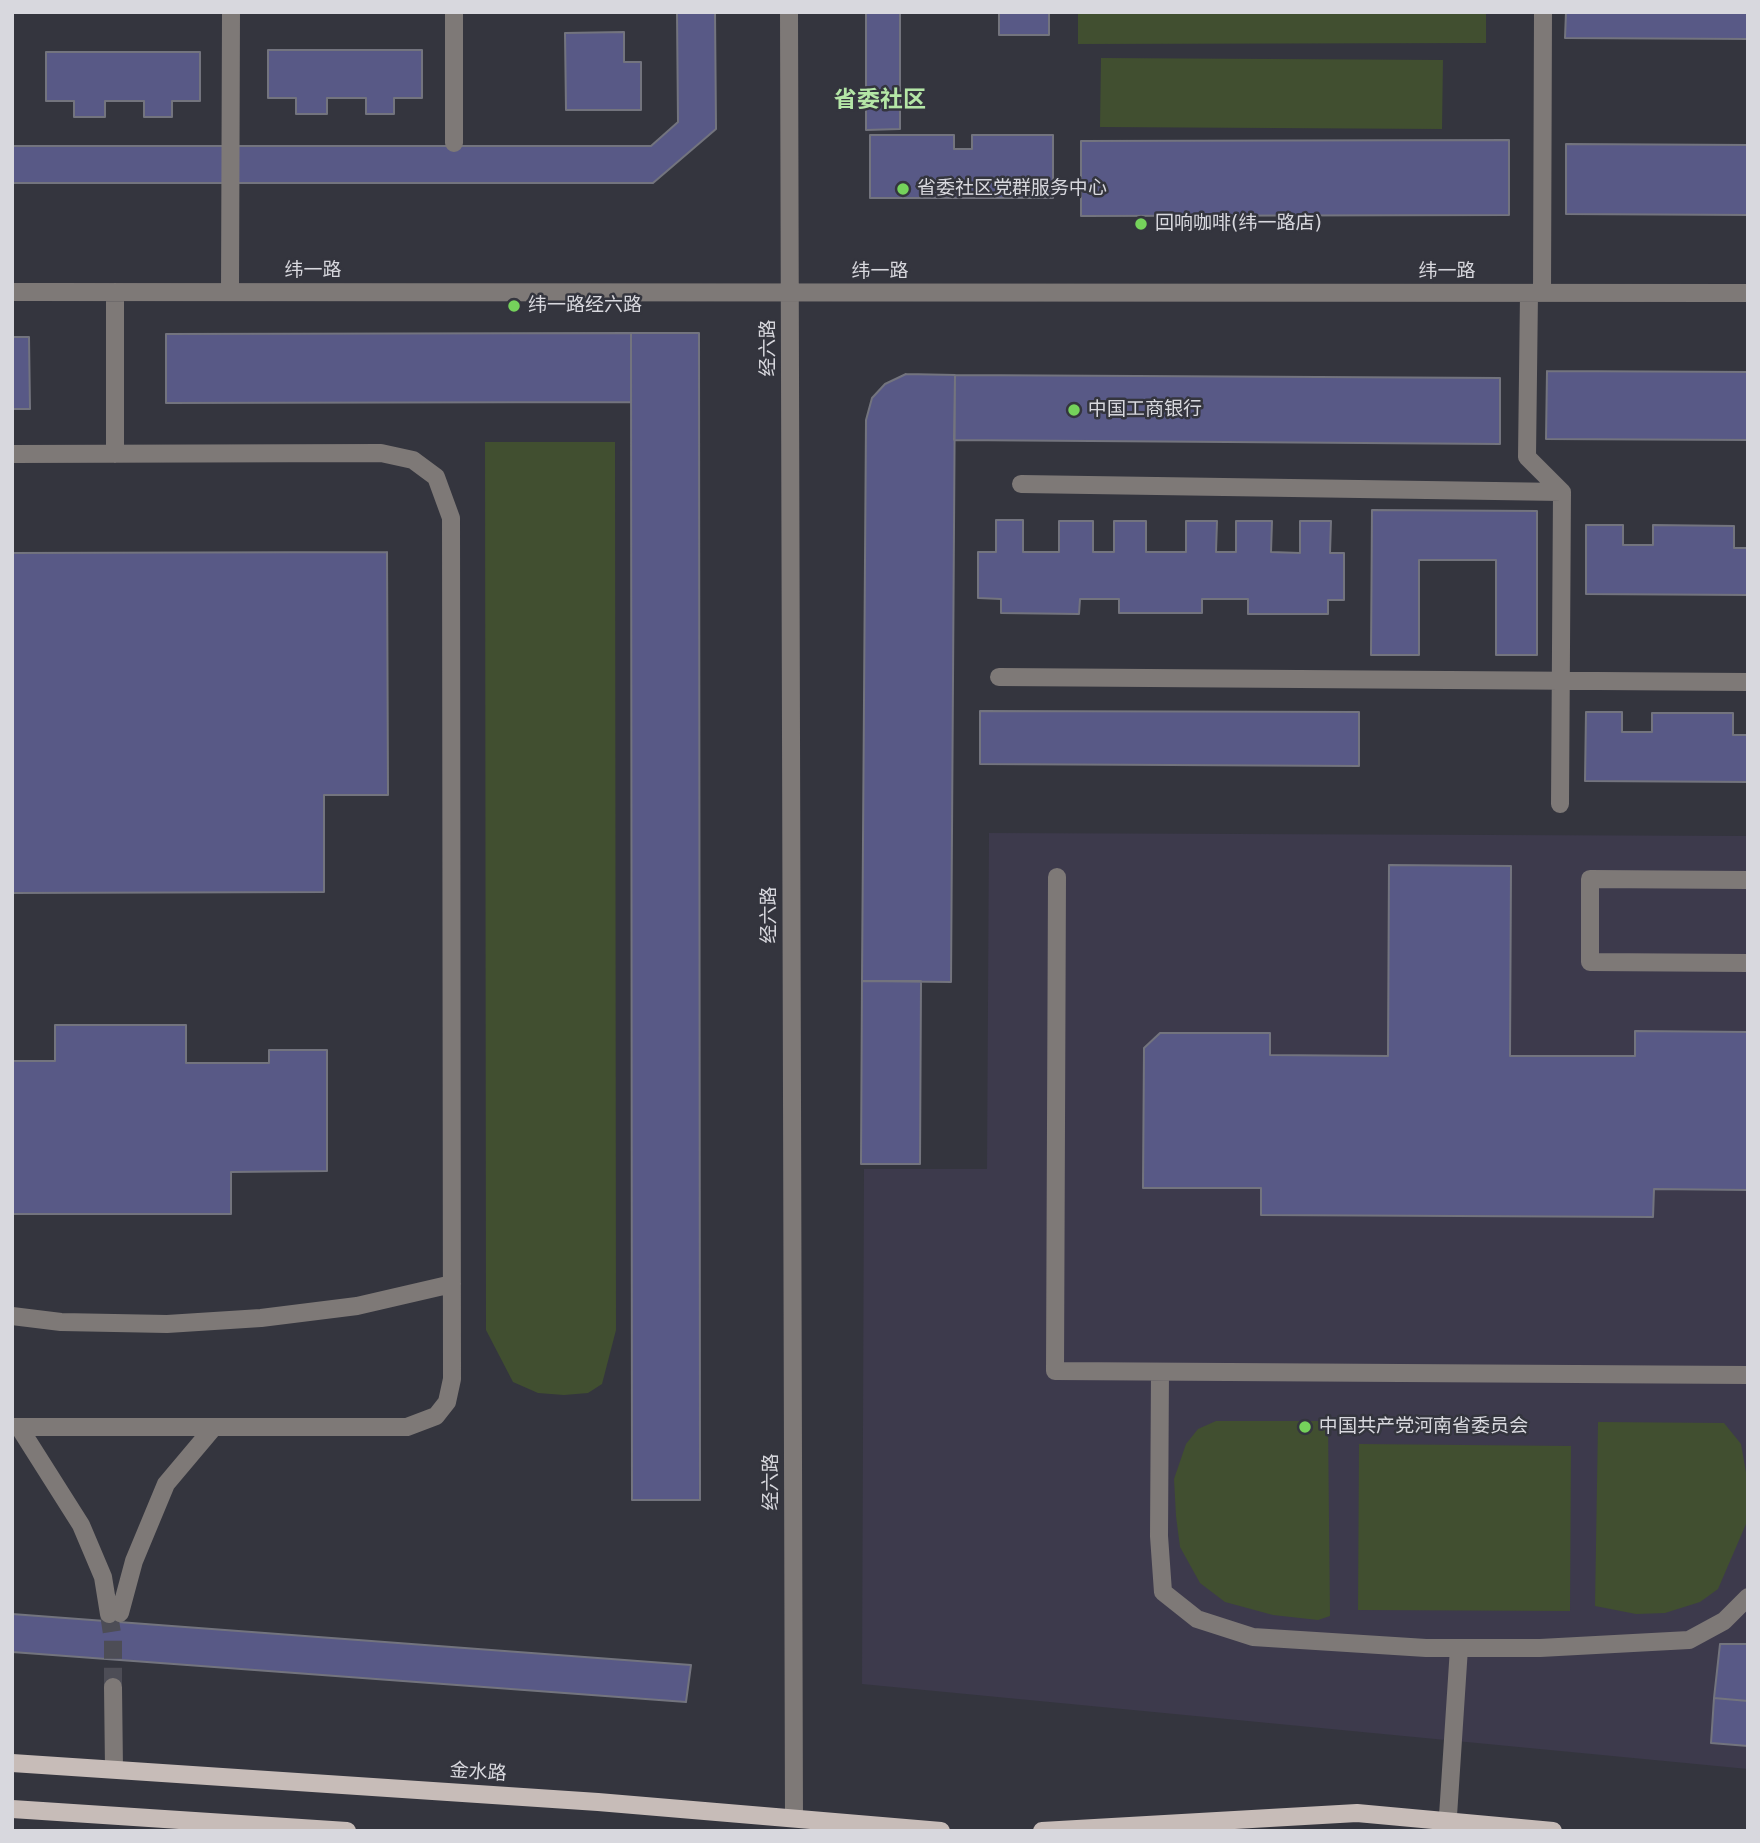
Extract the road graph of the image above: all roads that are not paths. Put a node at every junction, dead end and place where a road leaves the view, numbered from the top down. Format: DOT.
graph roads {
  1 [pos="231,12"];
  2 [pos="454,12"];
  3 [pos="789,12"];
  4 [pos="1543,12"];
  5 [pos="454,143"];
  6 [pos="12,292"];
  7 [pos="115,292"];
  8 [pos="230,292"];
  9 [pos="790,293"];
  10 [pos="1536,293"];
  11 [pos="1748,293"];
  12 [pos="12,454"];
  13 [pos="115,454"];
  14 [pos="1021,484"];
  15 [pos="1562,492"];
  16 [pos="999,677"];
  17 [pos="1561,681"];
  18 [pos="1748,682"];
  19 [pos="1560,804"];
  20 [pos="1057,877"];
  21 [pos="1748,880"];
  22 [pos="1748,963"];
  23 [pos="452,1284"];
  24 [pos="12,1316"];
  25 [pos="1160,1372"];
  26 [pos="1748,1375"];
  27 [pos="15,1427"];
  28 [pos="214,1427"];
  29 [pos="1748,1597"];
  30 [pos="1460,1648"];
  31 [pos="113,1687"];
  32 [pos="12,1763"];
  33 [pos="114,1769"];
  34 [pos="12,1809"];
  35 [pos="794,1818"];
  36 [pos="1448,1826"];
  37 [pos="347,1831"];
  38 [pos="942,1831"];
  39 [pos="1042,1831"];
  40 [pos="1553,1831"];
  1 -- 8 [label="street"];
  2 -- 5 [label="street"];
  3 -- 9 [label="street, 经六路"];
  4 -- 10 [label="street"];
  6 -- 7 [label="street, 纬一路"];
  7 -- 8 [label="street, 纬一路"];
  7 -- 13 [label="street"];
  8 -- 9 [label="street, 纬一路"];
  9 -- 10 [label="street, 纬一路"];
  9 -- 35 [label="street, 经六路"];
  10 -- 11 [label="street, 纬一路"];
  10 -- 15 [label="street"];
  12 -- 13 [label="street"];
  13 -- 23 [label="street"];
  14 -- 15 [label="street"];
  15 -- 17 [label="street"];
  16 -- 17 [label="street"];
  17 -- 18 [label="street"];
  17 -- 19 [label="street"];
  20 -- 25 [label="street"];
  21 -- 22 [label="street"];
  23 -- 24 [label="street"];
  23 -- 28 [label="street"];
  25 -- 26 [label="street"];
  25 -- 30 [label="street"];
  27 -- 28 [label="street"];
  27 -- 28 [label="street"];
  29 -- 30 [label="street"];
  30 -- 36 [label="street"];
  31 -- 33 [label="street"];
  32 -- 33 [label="main road, 金水路"];
  33 -- 35 [label="main road, 金水路"];
  34 -- 37 [label="main road"];
  35 -- 38 [label="main road, 金水路"];
  36 -- 39 [label="main road"];
  36 -- 40 [label="main road"];
}
